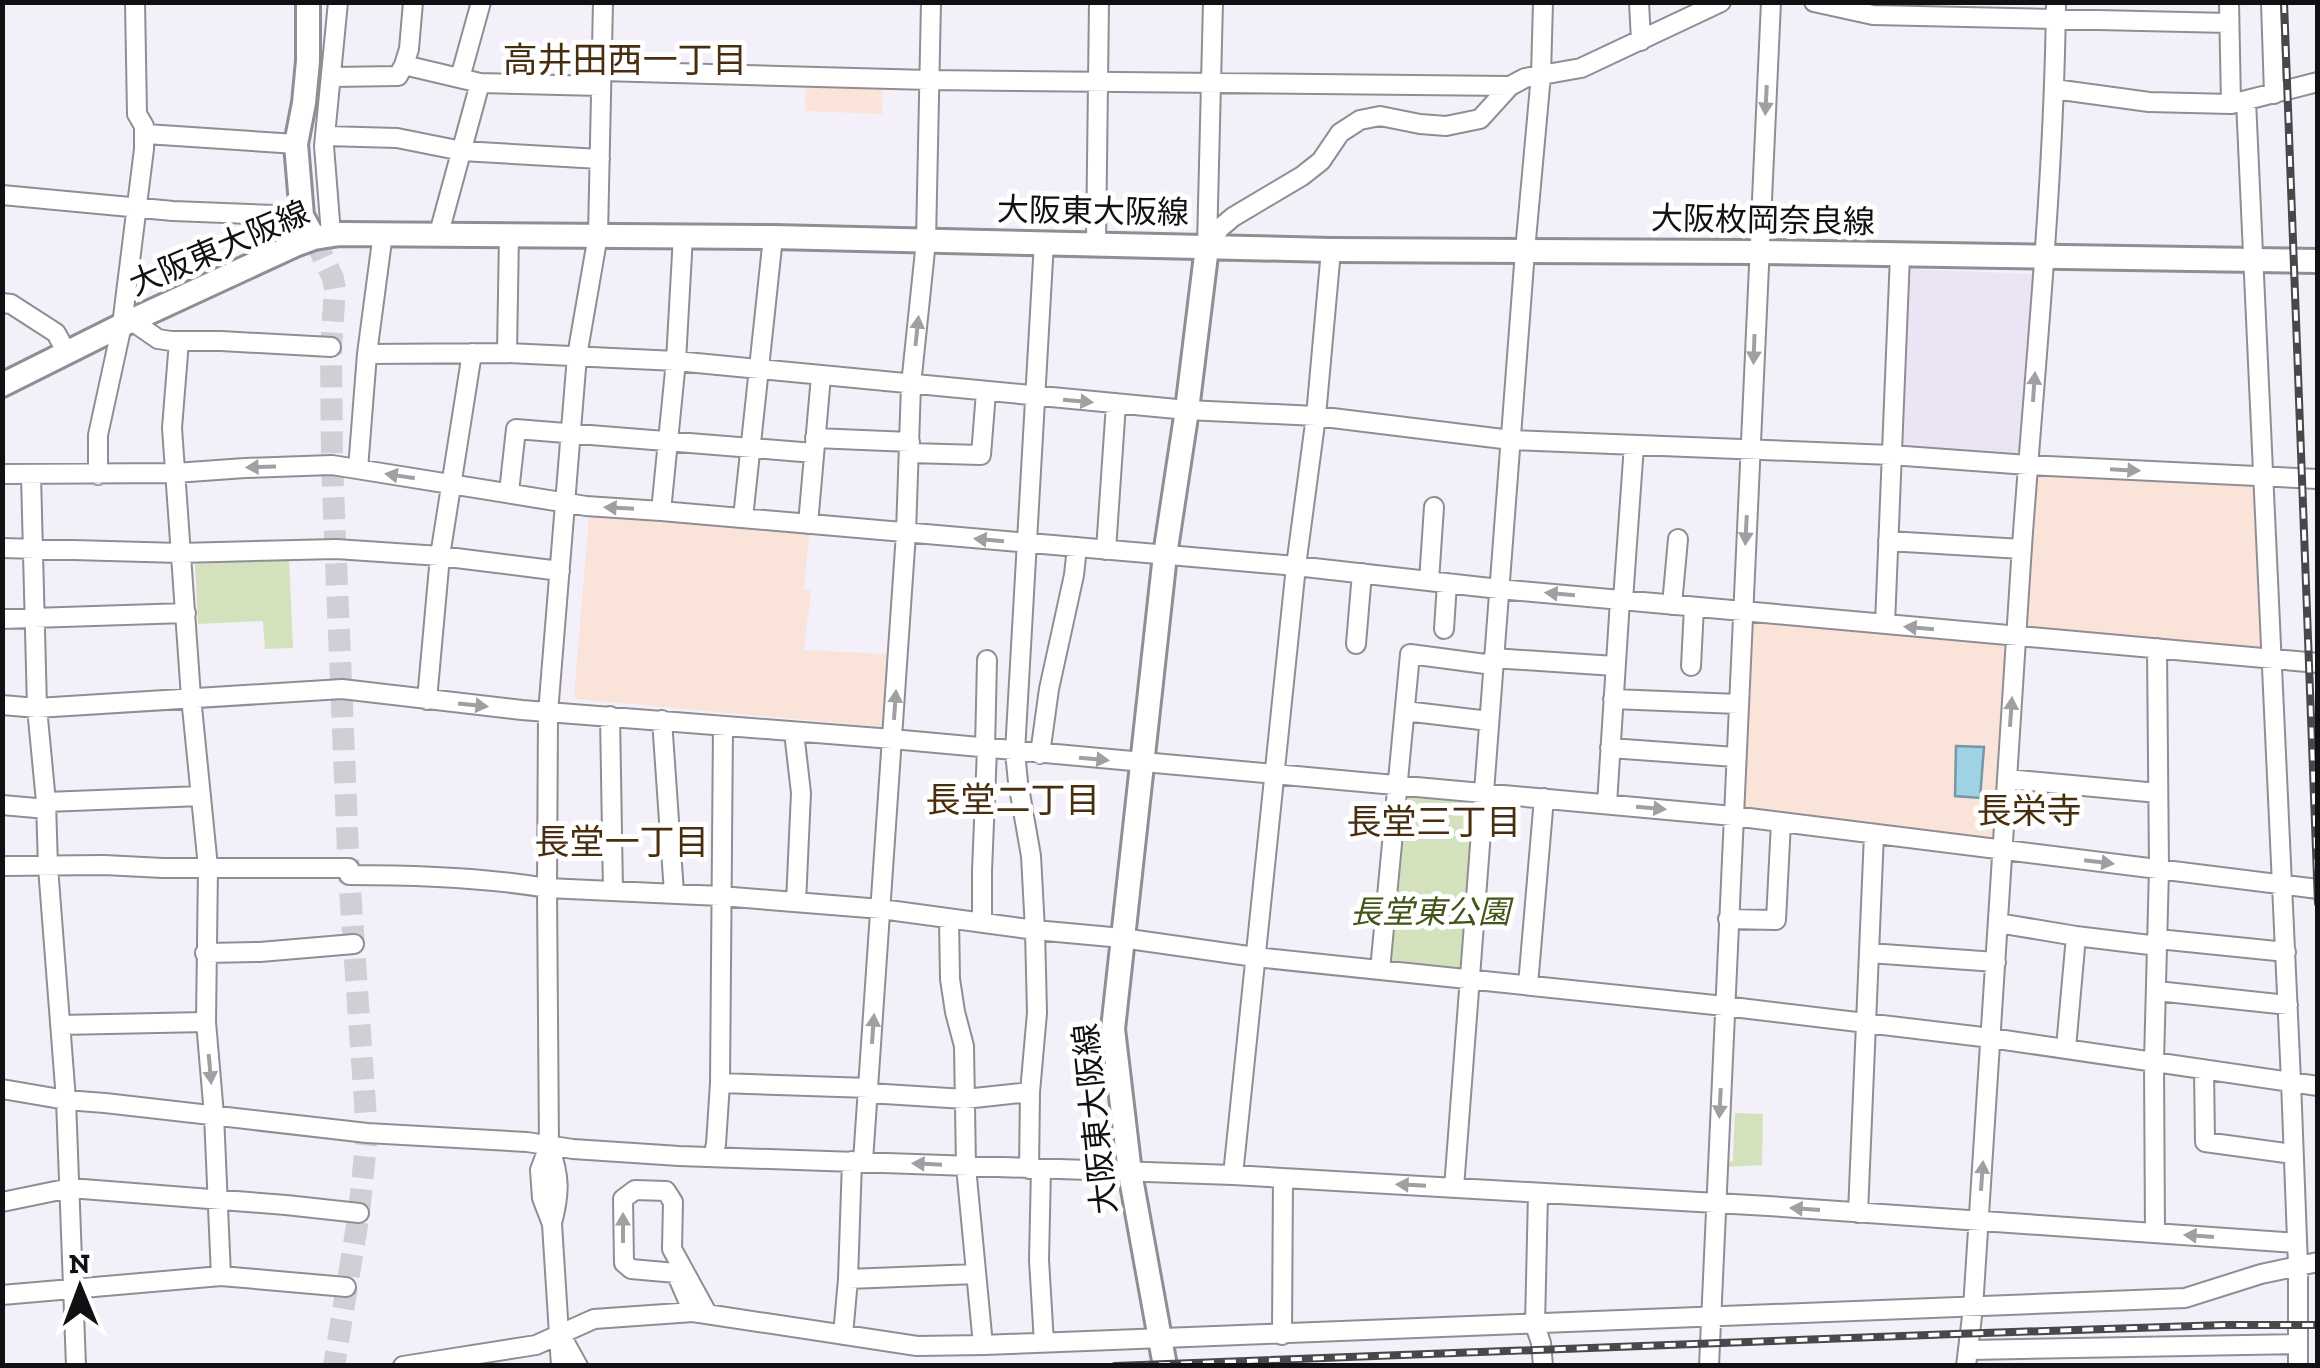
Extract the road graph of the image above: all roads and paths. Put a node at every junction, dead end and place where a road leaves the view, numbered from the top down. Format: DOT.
graph roads {
  1 [pos="135,2"];
  2 [pos="308,2"];
  3 [pos="338,2"];
  4 [pos="413,2"];
  5 [pos="481,2"];
  6 [pos="603,2"];
  7 [pos="931,2"];
  8 [pos="1099,2"];
  9 [pos="1213,2"];
  10 [pos="1543,2"];
  11 [pos="1639,2"];
  12 [pos="1721,2"];
  13 [pos="1771,2"];
  14 [pos="1814,2"];
  15 [pos="2229,2"];
  16 [pos="2271,2"];
  17 [pos="2056,10"];
  18 [pos="2104,11"];
  19 [pos="2138,12"];
  20 [pos="2229,22"];
  21 [pos="1641,41"];
  22 [pos="404,65"];
  23 [pos="1541,74"];
  24 [pos="332,77"];
  25 [pos="460,78"];
  26 [pos="601,78"];
  27 [pos="929,80"];
  28 [pos="1100,82"];
  29 [pos="1211,82"];
  30 [pos="2318,82"];
  31 [pos="480,83"];
  32 [pos="1510,86"];
  33 [pos="2054,89"];
  34 [pos="2274,94"];
  35 [pos="2238,103"];
  36 [pos="146,134"];
  37 [pos="326,136"];
  38 [pos="296,144"];
  39 [pos="462,151"];
  40 [pos="600,159"];
  41 [pos="2,195"];
  42 [pos="139,206"];
  43 [pos="302,216"];
  44 [pos="384,233"];
  45 [pos="440,234"];
  46 [pos="509,234"];
  47 [pos="598,235"];
  48 [pos="322,236"];
  49 [pos="683,236"];
  50 [pos="773,237"];
  51 [pos="926,240"];
  52 [pos="1044,242"];
  53 [pos="1096,244"];
  54 [pos="1207,247"];
  55 [pos="1331,250"];
  56 [pos="1525,251"];
  57 [pos="1758,252"];
  58 [pos="1900,255"];
  59 [pos="2044,258"];
  60 [pos="2253,259"];
  61 [pos="2318,260"];
  62 [pos="2,303"];
  63 [pos="127,323"];
  64 [pos="179,341"];
  65 [pos="332,348"];
  66 [pos="67,353"];
  67 [pos="472,353"];
  68 [pos="507,353"];
  69 [pos="367,354"];
  70 [pos="577,356"];
  71 [pos="676,361"];
  72 [pos="759,370"];
  73 [pos="821,376"];
  74 [pos="2,385"];
  75 [pos="912,386"];
  76 [pos="986,392"];
  77 [pos="1036,397"];
  78 [pos="1116,404"];
  79 [pos="1187,410"];
  80 [pos="1316,416"];
  81 [pos="571,434"];
  82 [pos="1511,440"];
  83 [pos="668,442"];
  84 [pos="815,445"];
  85 [pos="1634,445"];
  86 [pos="750,448"];
  87 [pos="910,448"];
  88 [pos="1750,450"];
  89 [pos="1891,455"];
  90 [pos="2028,466"];
  91 [pos="358,469"];
  92 [pos="175,473"];
  93 [pos="2,474"];
  94 [pos="31,474"];
  95 [pos="98,475"];
  96 [pos="2264,477"];
  97 [pos="2318,479"];
  98 [pos="452,484"];
  99 [pos="508,492"];
  100 [pos="565,503"];
  101 [pos="1434,507"];
  102 [pos="661,510"];
  103 [pos="743,518"];
  104 [pos="808,524"];
  105 [pos="906,533"];
  106 [pos="1678,539"];
  107 [pos="1888,541"];
  108 [pos="1027,543"];
  109 [pos="1077,547"];
  110 [pos="2,548"];
  111 [pos="33,549"];
  112 [pos="2022,549"];
  113 [pos="1106,550"];
  114 [pos="180,553"];
  115 [pos="1165,555"];
  116 [pos="440,556"];
  117 [pos="1296,566"];
  118 [pos="560,571"];
  119 [pos="1362,573"];
  120 [pos="1438,582"];
  121 [pos="1499,589"];
  122 [pos="1621,600"];
  123 [pos="1672,604"];
  124 [pos="1694,606"];
  125 [pos="1742,611"];
  126 [pos="186,614"];
  127 [pos="35,618"];
  128 [pos="2,619"];
  129 [pos="1885,624"];
  130 [pos="1444,629"];
  131 [pos="2016,637"];
  132 [pos="1356,644"];
  133 [pos="2157,648"];
  134 [pos="2272,658"];
  135 [pos="987,660"];
  136 [pos="1493,662"];
  137 [pos="2318,663"];
  138 [pos="1615,666"];
  139 [pos="1691,666"];
  140 [pos="191,698"];
  141 [pos="1614,699"];
  142 [pos="427,700"];
  143 [pos="1738,704"];
  144 [pos="2,705"];
  145 [pos="38,708"];
  146 [pos="1404,711"];
  147 [pos="548,713"];
  148 [pos="610,716"];
  149 [pos="662,720"];
  150 [pos="1489,720"];
  151 [pos="723,726"];
  152 [pos="794,732"];
  153 [pos="892,739"];
  154 [pos="1610,748"];
  155 [pos="986,749"];
  156 [pos="1016,752"];
  157 [pos="1040,754"];
  158 [pos="1736,757"];
  159 [pos="1142,764"];
  160 [pos="1276,774"];
  161 [pos="2007,779"];
  162 [pos="1398,785"];
  163 [pos="1483,793"];
  164 [pos="2158,793"];
  165 [pos="201,796"];
  166 [pos="1544,798"];
  167 [pos="1607,804"];
  168 [pos="2,805"];
  169 [pos="46,806"];
  170 [pos="1733,816"];
  171 [pos="1781,822"];
  172 [pos="1874,834"];
  173 [pos="2002,851"];
  174 [pos="2,866"];
  175 [pos="48,867"];
  176 [pos="208,867"];
  177 [pos="2159,869"];
  178 [pos="2282,884"];
  179 [pos="546,888"];
  180 [pos="2318,889"];
  181 [pos="613,891"];
  182 [pos="674,894"];
  183 [pos="720,896"];
  184 [pos="796,902"];
  185 [pos="881,910"];
  186 [pos="949,919"];
  187 [pos="1728,919"];
  188 [pos="982,923"];
  189 [pos="1998,923"];
  190 [pos="1035,930"];
  191 [pos="2076,936"];
  192 [pos="1122,938"];
  193 [pos="2158,942"];
  194 [pos="354,944"];
  195 [pos="2286,952"];
  196 [pos="205,953"];
  197 [pos="1869,953"];
  198 [pos="1255,957"];
  199 [pos="1996,962"];
  200 [pos="1380,970"];
  201 [pos="1468,978"];
  202 [pos="1528,985"];
  203 [pos="2156,991"];
  204 [pos="2288,1005"];
  205 [pos="1724,1006"];
  206 [pos="206,1022"];
  207 [pos="1866,1023"];
  208 [pos="60,1025"];
  209 [pos="1991,1038"];
  210 [pos="2066,1048"];
  211 [pos="2154,1062"];
  212 [pos="2204,1068"];
  213 [pos="2291,1081"];
  214 [pos="720,1083"];
  215 [pos="2318,1086"];
  216 [pos="2,1089"];
  217 [pos="869,1090"];
  218 [pos="1030,1092"];
  219 [pos="965,1098"];
  220 [pos="66,1100"];
  221 [pos="214,1115"];
  222 [pos="548,1146"];
  223 [pos="2294,1154"];
  224 [pos="712,1157"];
  225 [pos="858,1161"];
  226 [pos="966,1166"];
  227 [pos="1035,1169"];
  228 [pos="1130,1173"];
  229 [pos="1234,1176"];
  230 [pos="1283,1178"];
  231 [pos="70,1188"];
  232 [pos="1454,1188"];
  233 [pos="1538,1193"];
  234 [pos="218,1199"];
  235 [pos="2,1202"];
  236 [pos="1717,1205"];
  237 [pos="359,1213"];
  238 [pos="1858,1213"];
  239 [pos="1979,1222"];
  240 [pos="2154,1233"];
  241 [pos="2296,1242"];
  242 [pos="2318,1262"];
  243 [pos="2298,1266"];
  244 [pos="976,1274"];
  245 [pos="221,1276"];
  246 [pos="848,1279"];
  247 [pos="346,1287"];
  248 [pos="73,1290"];
  249 [pos="2,1296"];
  250 [pos="1974,1308"];
  251 [pos="700,1313"];
  252 [pos="1711,1318"];
  253 [pos="1535,1325"];
  254 [pos="561,1334"];
  255 [pos="843,1335"];
  256 [pos="1282,1335"];
  257 [pos="1162,1338"];
  258 [pos="1044,1343"];
  259 [pos="2297,1344"];
  260 [pos="983,1345"];
  261 [pos="1967,1358"];
  262 [pos="76,1366"];
  263 [pos="403,1366"];
  264 [pos="562,1366"];
  265 [pos="578,1366"];
  266 [pos="1165,1366"];
  267 [pos="1542,1366"];
  268 [pos="1709,1366"];
  269 [pos="2298,1366"];
  1 -- 36 [label="street"];
  2 -- 38 [label="main road"];
  3 -- 24 [label="street"];
  4 -- 22 [label="street"];
  5 -- 25 [label="street"];
  6 -- 26 [label="street"];
  7 -- 27 [label="street"];
  8 -- 28 [label="street"];
  9 -- 29 [label="street"];
  10 -- 23 [label="street"];
  11 -- 21 [label="street"];
  12 -- 21 [label="street"];
  13 -- 57 [label="street, one-way"];
  14 -- 17 [label="street"];
  15 -- 20 [label="street"];
  16 -- 34 [label="street"];
  17 -- 18 [label="street"];
  17 -- 33 [label="street"];
  18 -- 19 [label="street"];
  19 -- 20 [label="street"];
  20 -- 35 [label="street"];
  21 -- 23 [label="street"];
  22 -- 24 [label="street"];
  22 -- 25 [label="street"];
  23 -- 32 [label="street"];
  23 -- 56 [label="street"];
  24 -- 37 [label="street"];
  25 -- 31 [label="street"];
  26 -- 27 [label="street"];
  26 -- 31 [label="street"];
  26 -- 40 [label="street"];
  27 -- 28 [label="street"];
  27 -- 51 [label="street"];
  28 -- 29 [label="street"];
  28 -- 53 [label="street"];
  29 -- 32 [label="street"];
  29 -- 54 [label="street"];
  30 -- 34 [label="street"];
  31 -- 39 [label="street"];
  32 -- 54 [label="street"];
  33 -- 35 [label="street"];
  33 -- 59 [label="street"];
  34 -- 35 [label="street"];
  35 -- 60 [label="street"];
  36 -- 38 [label="street"];
  36 -- 42 [label="street"];
  37 -- 39 [label="street"];
  37 -- 48 [label="street"];
  38 -- 43 [label="main road"];
  39 -- 40 [label="street"];
  39 -- 45 [label="street"];
  40 -- 47 [label="street"];
  41 -- 42 [label="street"];
  42 -- 43 [label="street"];
  42 -- 63 [label="street"];
  43 -- 48 [label="main road"];
  44 -- 45 [label="main road, 大阪東大阪線"];
  44 -- 48 [label="main road, 大阪東大阪線"];
  44 -- 69 [label="street"];
  45 -- 46 [label="main road, 大阪東大阪線"];
  46 -- 47 [label="main road, 大阪東大阪線"];
  46 -- 68 [label="street"];
  47 -- 49 [label="main road, 大阪東大阪線"];
  47 -- 70 [label="street"];
  48 -- 63 [label="main road, 大阪東大阪線"];
  49 -- 50 [label="main road, 大阪東大阪線"];
  49 -- 71 [label="street"];
  50 -- 51 [label="main road, 大阪東大阪線"];
  50 -- 72 [label="street"];
  51 -- 52 [label="main road, 大阪東大阪線"];
  75 -- 51 [label="street, one-way"];
  52 -- 53 [label="main road, 大阪東大阪線"];
  52 -- 77 [label="street"];
  53 -- 54 [label="main road, 大阪東大阪線"];
  54 -- 55 [label="main road, 大阪枚岡奈良線"];
  54 -- 79 [label="main road, 大阪東大阪線"];
  55 -- 56 [label="main road, 大阪枚岡奈良線"];
  55 -- 80 [label="street"];
  56 -- 57 [label="main road, 大阪枚岡奈良線"];
  56 -- 82 [label="street"];
  57 -- 58 [label="main road, 大阪枚岡奈良線"];
  57 -- 88 [label="street, one-way"];
  58 -- 59 [label="main road, 大阪枚岡奈良線"];
  58 -- 89 [label="street"];
  59 -- 60 [label="main road, 大阪枚岡奈良線"];
  90 -- 59 [label="street, one-way"];
  60 -- 61 [label="main road, 大阪枚岡奈良線"];
  60 -- 96 [label="street"];
  62 -- 66 [label="street"];
  63 -- 64 [label="street"];
  63 -- 66 [label="main road, 大阪東大阪線"];
  63 -- 95 [label="street"];
  64 -- 65 [label="street"];
  64 -- 92 [label="street"];
  66 -- 74 [label="main road, 大阪東大阪線"];
  67 -- 68 [label="street"];
  67 -- 69 [label="street"];
  67 -- 98 [label="street"];
  68 -- 70 [label="street"];
  69 -- 91 [label="street"];
  70 -- 71 [label="street"];
  70 -- 81 [label="street"];
  71 -- 72 [label="street"];
  71 -- 83 [label="street"];
  72 -- 73 [label="street"];
  72 -- 86 [label="street"];
  73 -- 75 [label="street"];
  73 -- 84 [label="street"];
  75 -- 76 [label="street"];
  75 -- 87 [label="street"];
  76 -- 77 [label="street"];
  76 -- 87 [label="street"];
  77 -- 78 [label="street, one-way"];
  77 -- 108 [label="street"];
  78 -- 79 [label="street"];
  78 -- 113 [label="street"];
  79 -- 80 [label="street"];
  79 -- 115 [label="main road, 大阪東大阪線"];
  80 -- 82 [label="street"];
  80 -- 117 [label="street"];
  81 -- 83 [label="street"];
  81 -- 99 [label="street"];
  81 -- 100 [label="street"];
  82 -- 85 [label="street"];
  82 -- 121 [label="street"];
  83 -- 86 [label="street"];
  83 -- 102 [label="street"];
  84 -- 86 [label="street"];
  84 -- 87 [label="street"];
  84 -- 104 [label="street"];
  85 -- 88 [label="street"];
  85 -- 122 [label="street"];
  86 -- 103 [label="street"];
  87 -- 105 [label="street"];
  88 -- 89 [label="street"];
  88 -- 125 [label="street, one-way"];
  89 -- 90 [label="street"];
  89 -- 107 [label="street"];
  90 -- 96 [label="street, one-way"];
  90 -- 112 [label="street"];
  91 -- 92 [label="street, one-way"];
  98 -- 91 [label="street, one-way"];
  92 -- 95 [label="street"];
  92 -- 114 [label="street"];
  93 -- 94 [label="street"];
  94 -- 95 [label="street"];
  94 -- 111 [label="street"];
  96 -- 97 [label="street"];
  96 -- 134 [label="street"];
  98 -- 99 [label="street"];
  98 -- 116 [label="street"];
  99 -- 100 [label="street"];
  102 -- 100 [label="street, one-way"];
  100 -- 118 [label="street"];
  101 -- 120 [label="street"];
  102 -- 103 [label="street"];
  103 -- 104 [label="street"];
  104 -- 105 [label="street"];
  108 -- 105 [label="street, one-way"];
  153 -- 105 [label="street, one-way"];
  106 -- 123 [label="street"];
  107 -- 112 [label="street"];
  107 -- 129 [label="street"];
  108 -- 109 [label="street"];
  108 -- 156 [label="street"];
  109 -- 113 [label="street"];
  109 -- 157 [label="street"];
  110 -- 111 [label="street"];
  111 -- 114 [label="street"];
  111 -- 127 [label="street"];
  112 -- 131 [label="street"];
  113 -- 115 [label="street"];
  114 -- 116 [label="street"];
  114 -- 126 [label="street"];
  115 -- 117 [label="street"];
  115 -- 159 [label="main road, 大阪東大阪線"];
  116 -- 118 [label="street"];
  116 -- 142 [label="street"];
  117 -- 119 [label="street"];
  117 -- 160 [label="street"];
  118 -- 147 [label="street"];
  119 -- 120 [label="street"];
  119 -- 132 [label="street"];
  120 -- 121 [label="street"];
  120 -- 130 [label="street"];
  122 -- 121 [label="street, one-way"];
  121 -- 136 [label="street"];
  122 -- 123 [label="street"];
  122 -- 138 [label="street"];
  123 -- 124 [label="street"];
  124 -- 125 [label="street"];
  124 -- 139 [label="street"];
  125 -- 129 [label="street"];
  125 -- 143 [label="street"];
  126 -- 127 [label="street"];
  126 -- 140 [label="street"];
  127 -- 128 [label="street"];
  127 -- 145 [label="street"];
  131 -- 129 [label="street, one-way"];
  131 -- 133 [label="street"];
  161 -- 131 [label="street, one-way"];
  133 -- 134 [label="street"];
  133 -- 164 [label="street"];
  134 -- 137 [label="street"];
  134 -- 178 [label="street"];
  135 -- 155 [label="street"];
  136 -- 138 [label="street"];
  136 -- 146 [label="street"];
  136 -- 150 [label="street"];
  138 -- 141 [label="street"];
  140 -- 142 [label="street"];
  140 -- 145 [label="street"];
  140 -- 165 [label="street"];
  141 -- 143 [label="street"];
  141 -- 154 [label="street"];
  142 -- 147 [label="street, one-way"];
  143 -- 158 [label="street"];
  144 -- 145 [label="street"];
  145 -- 169 [label="street"];
  146 -- 150 [label="street"];
  146 -- 162 [label="street"];
  147 -- 148 [label="street"];
  147 -- 179 [label="street"];
  148 -- 149 [label="street"];
  148 -- 181 [label="street"];
  149 -- 151 [label="street"];
  149 -- 182 [label="street"];
  150 -- 163 [label="street"];
  151 -- 152 [label="street"];
  151 -- 183 [label="street"];
  152 -- 153 [label="street"];
  152 -- 184 [label="street"];
  153 -- 155 [label="street"];
  153 -- 185 [label="street"];
  154 -- 158 [label="street"];
  154 -- 167 [label="street"];
  155 -- 156 [label="street"];
  155 -- 188 [label="street"];
  156 -- 157 [label="street"];
  156 -- 190 [label="street"];
  157 -- 159 [label="street, one-way"];
  158 -- 170 [label="street"];
  159 -- 160 [label="street"];
  159 -- 192 [label="main road, 大阪東大阪線"];
  160 -- 162 [label="street"];
  160 -- 198 [label="street"];
  161 -- 164 [label="street"];
  161 -- 173 [label="street"];
  162 -- 163 [label="street"];
  162 -- 200 [label="street"];
  163 -- 166 [label="street"];
  163 -- 201 [label="street"];
  164 -- 177 [label="street"];
  165 -- 169 [label="street"];
  165 -- 176 [label="street"];
  166 -- 167 [label="street"];
  166 -- 202 [label="street"];
  167 -- 170 [label="street, one-way"];
  168 -- 169 [label="street"];
  169 -- 175 [label="street"];
  170 -- 171 [label="street"];
  170 -- 187 [label="street"];
  171 -- 172 [label="street"];
  171 -- 187 [label="street"];
  172 -- 173 [label="street"];
  172 -- 197 [label="street"];
  173 -- 177 [label="street, one-way"];
  173 -- 189 [label="street"];
  174 -- 175 [label="street"];
  175 -- 176 [label="street"];
  175 -- 208 [label="street"];
  176 -- 179 [label="street"];
  176 -- 196 [label="street"];
  177 -- 178 [label="street"];
  177 -- 193 [label="street"];
  178 -- 180 [label="street"];
  178 -- 195 [label="street"];
  179 -- 181 [label="street"];
  179 -- 222 [label="street"];
  181 -- 182 [label="street"];
  182 -- 183 [label="street"];
  183 -- 184 [label="street"];
  183 -- 214 [label="street"];
  184 -- 185 [label="street"];
  185 -- 186 [label="street"];
  217 -- 185 [label="street, one-way"];
  186 -- 188 [label="street"];
  186 -- 219 [label="street"];
  187 -- 205 [label="street"];
  188 -- 190 [label="street"];
  189 -- 191 [label="street"];
  189 -- 199 [label="street"];
  190 -- 192 [label="street"];
  190 -- 218 [label="street"];
  191 -- 193 [label="street"];
  191 -- 210 [label="street"];
  192 -- 198 [label="street"];
  192 -- 228 [label="main road, 大阪東大阪線"];
  193 -- 195 [label="street"];
  193 -- 203 [label="street"];
  194 -- 196 [label="street"];
  195 -- 204 [label="street"];
  196 -- 206 [label="street"];
  197 -- 199 [label="street"];
  197 -- 207 [label="street"];
  198 -- 200 [label="street"];
  198 -- 229 [label="street"];
  199 -- 209 [label="street"];
  200 -- 201 [label="street"];
  201 -- 202 [label="street"];
  201 -- 232 [label="street"];
  202 -- 205 [label="street"];
  203 -- 204 [label="street"];
  203 -- 211 [label="street"];
  204 -- 213 [label="street"];
  205 -- 207 [label="street"];
  205 -- 236 [label="street, one-way"];
  206 -- 208 [label="street"];
  206 -- 221 [label="street, one-way"];
  207 -- 209 [label="street"];
  207 -- 238 [label="street"];
  208 -- 220 [label="street"];
  209 -- 210 [label="street"];
  239 -- 209 [label="street, one-way"];
  210 -- 211 [label="street"];
  211 -- 212 [label="street"];
  211 -- 240 [label="street"];
  212 -- 213 [label="street"];
  212 -- 223 [label="street"];
  213 -- 215 [label="street"];
  213 -- 223 [label="street"];
  214 -- 217 [label="street"];
  214 -- 224 [label="street"];
  216 -- 220 [label="street"];
  217 -- 219 [label="street"];
  217 -- 225 [label="street"];
  218 -- 219 [label="street"];
  218 -- 227 [label="street"];
  219 -- 226 [label="street"];
  220 -- 221 [label="street"];
  220 -- 231 [label="street"];
  221 -- 222 [label="street"];
  221 -- 234 [label="street"];
  222 -- 224 [label="street"];
  222 -- 254 [label="street"];
  223 -- 241 [label="street"];
  224 -- 225 [label="street"];
  226 -- 225 [label="street, one-way"];
  225 -- 246 [label="street"];
  226 -- 227 [label="street"];
  226 -- 244 [label="street"];
  227 -- 228 [label="street"];
  227 -- 258 [label="street"];
  228 -- 229 [label="street"];
  228 -- 257 [label="main road, 大阪東大阪線"];
  229 -- 230 [label="street"];
  232 -- 230 [label="street, one-way"];
  230 -- 256 [label="street"];
  231 -- 234 [label="street"];
  231 -- 235 [label="street"];
  231 -- 248 [label="street"];
  232 -- 233 [label="street"];
  233 -- 236 [label="street"];
  233 -- 253 [label="street"];
  234 -- 237 [label="street"];
  234 -- 245 [label="street"];
  238 -- 236 [label="street, one-way"];
  236 -- 252 [label="street"];
  238 -- 239 [label="street"];
  239 -- 240 [label="street"];
  239 -- 250 [label="street"];
  241 -- 240 [label="street, one-way"];
  241 -- 243 [label="street"];
  242 -- 243 [label="street"];
  243 -- 250 [label="street"];
  243 -- 259 [label="street"];
  244 -- 246 [label="street"];
  244 -- 260 [label="street"];
  245 -- 247 [label="street"];
  245 -- 248 [label="street"];
  246 -- 255 [label="street"];
  248 -- 249 [label="street"];
  248 -- 262 [label="street"];
  250 -- 252 [label="street"];
  250 -- 261 [label="street"];
  251 -- 251 [label="street, one-way"];
  251 -- 254 [label="street"];
  251 -- 255 [label="street"];
  252 -- 253 [label="street"];
  252 -- 268 [label="street"];
  253 -- 256 [label="street"];
  253 -- 267 [label="street"];
  254 -- 263 [label="street"];
  254 -- 264 [label="street"];
  254 -- 265 [label="street"];
  255 -- 260 [label="street"];
  256 -- 257 [label="street"];
  257 -- 258 [label="street"];
  257 -- 266 [label="main road, 大阪東大阪線"];
  258 -- 260 [label="street"];
  259 -- 261 [label="street"];
  259 -- 269 [label="street"];
}
